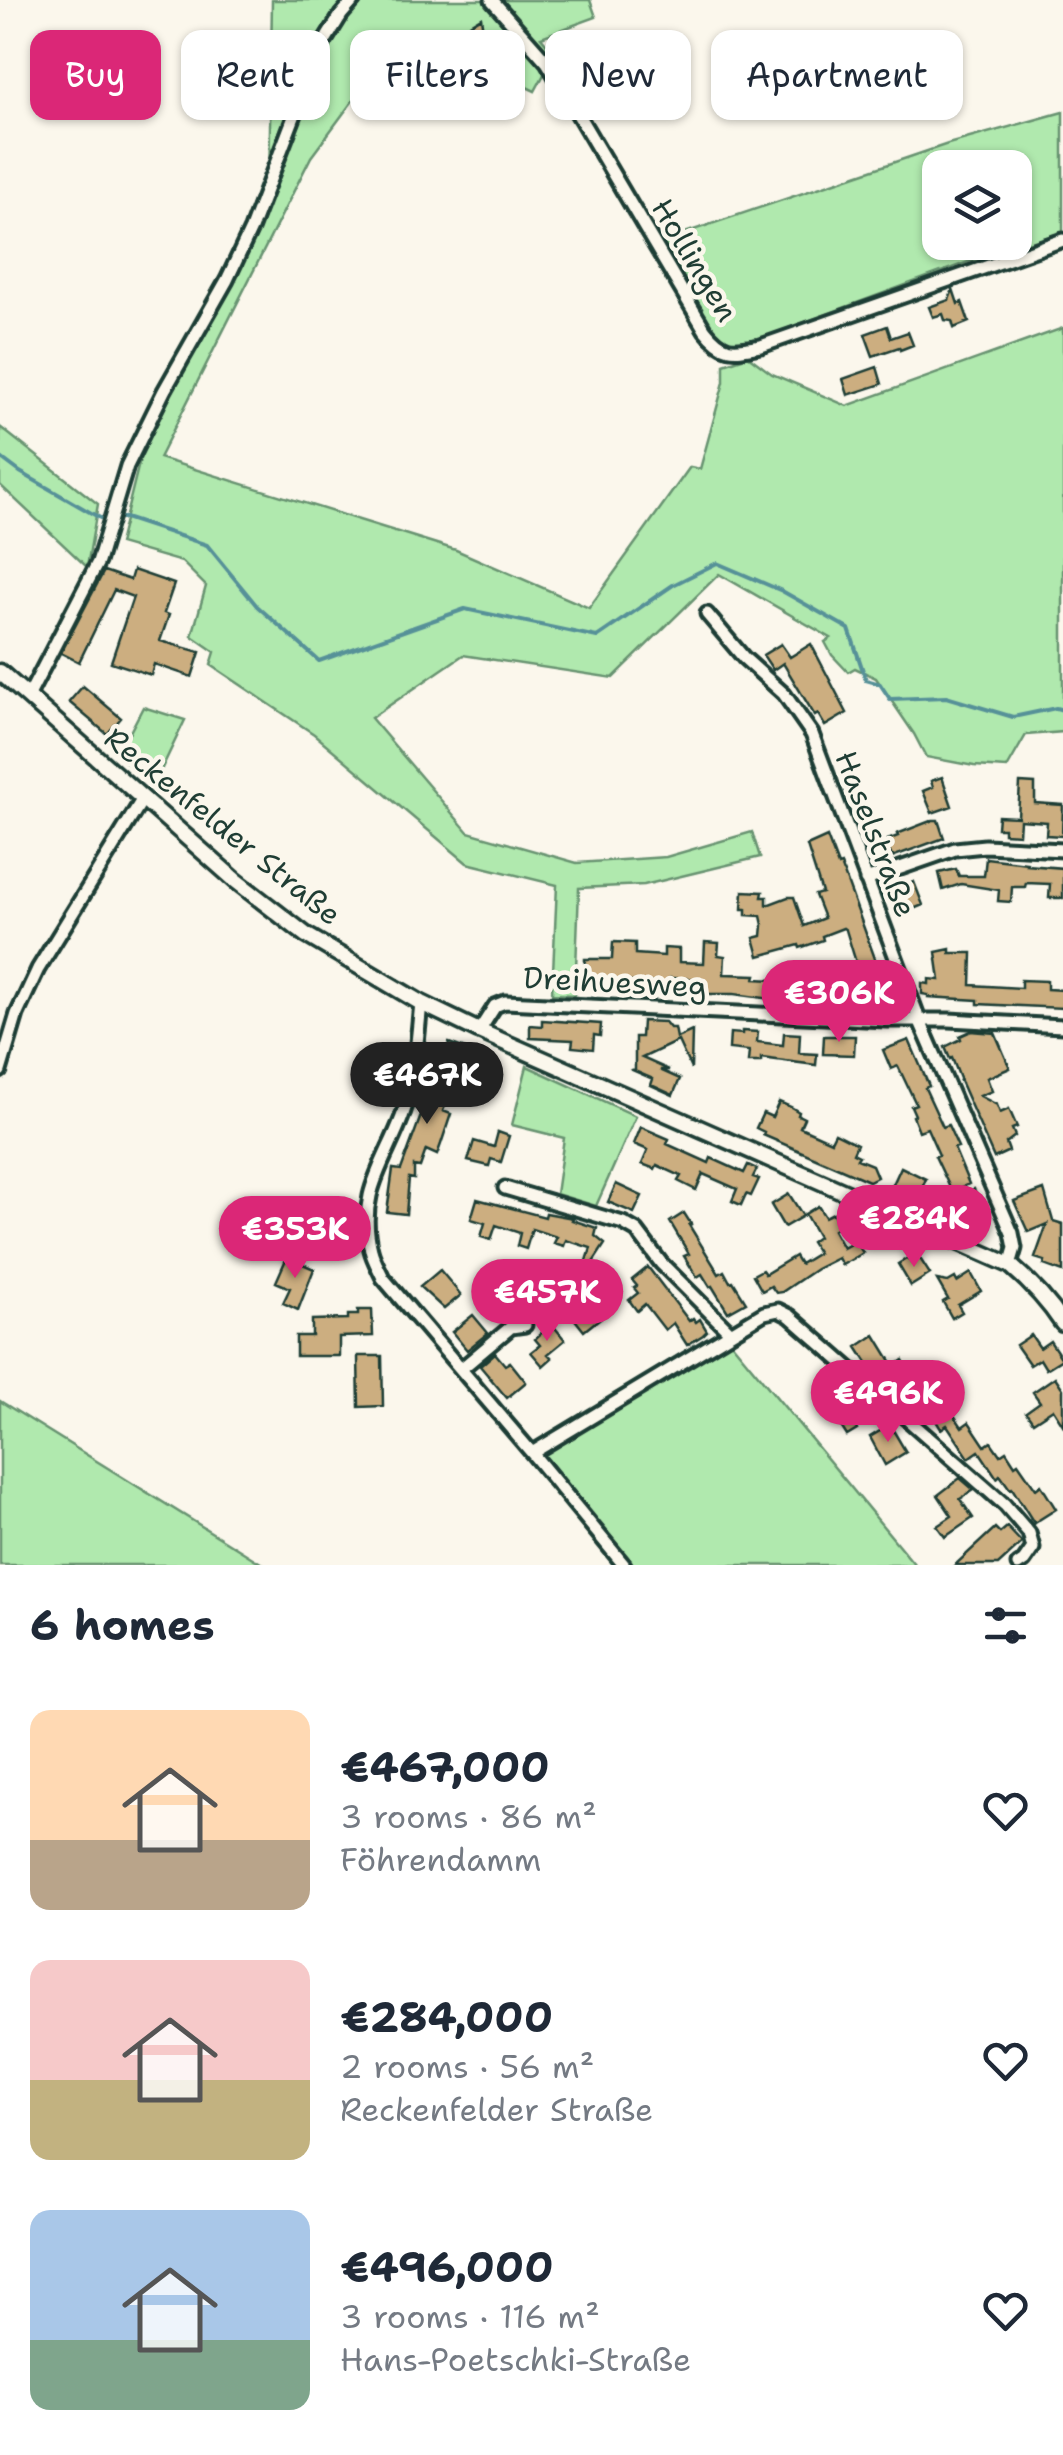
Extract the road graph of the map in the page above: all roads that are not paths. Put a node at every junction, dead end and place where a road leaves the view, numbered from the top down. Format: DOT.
graph roads {
  1 [pos="354,0"];
  2 [pos="492,0"];
  3 [pos="1063,240"];
  4 [pos="707,614"];
  5 [pos="0,672"];
  6 [pos="28,697"];
  7 [pos="142,800"];
  8 [pos="1063,850"];
  9 [pos="866,880"];
  10 [pos="421,1003"];
  11 [pos="919,1019"];
  12 [pos="1063,1026"];
  13 [pos="480,1031"];
  14 [pos="0,1071"];
  15 [pos="506,1188"];
  16 [pos="1010,1266"];
  17 [pos="525,1324"];
  18 [pos="1063,1324"];
  19 [pos="730,1332"];
  20 [pos="461,1369"];
  21 [pos="532,1452"];
  22 [pos="624,1565"];
  23 [pos="1018,1565"];
  1 -- 6 [label="street"];
  2 -- 3 [label="street, Hollingen"];
  4 -- 9 [label="street, Haselstraße"];
  5 -- 6 [label="street, Reckenfelder Straße"];
  6 -- 7 [label="street, Reckenfelder Straße"];
  7 -- 10 [label="street, Reckenfelder Straße"];
  7 -- 14 [label="street"];
  8 -- 9 [label="street"];
  9 -- 11 [label="street, Haselstraße"];
  10 -- 13 [label="street, Reckenfelder Straße"];
  10 -- 20 [label="street"];
  11 -- 12 [label="street, Dreihuesweg"];
  11 -- 13 [label="street, Dreihuesweg"];
  11 -- 16 [label="street, Haselstraße"];
  13 -- 16 [label="street, Reckenfelder Straße"];
  15 -- 19 [label="street"];
  16 -- 18 [label="street, Reckenfelder Straße"];
  17 -- 20 [label="street"];
  19 -- 21 [label="street"];
  19 -- 23 [label="street"];
  20 -- 21 [label="street"];
  21 -- 22 [label="street"];
}
